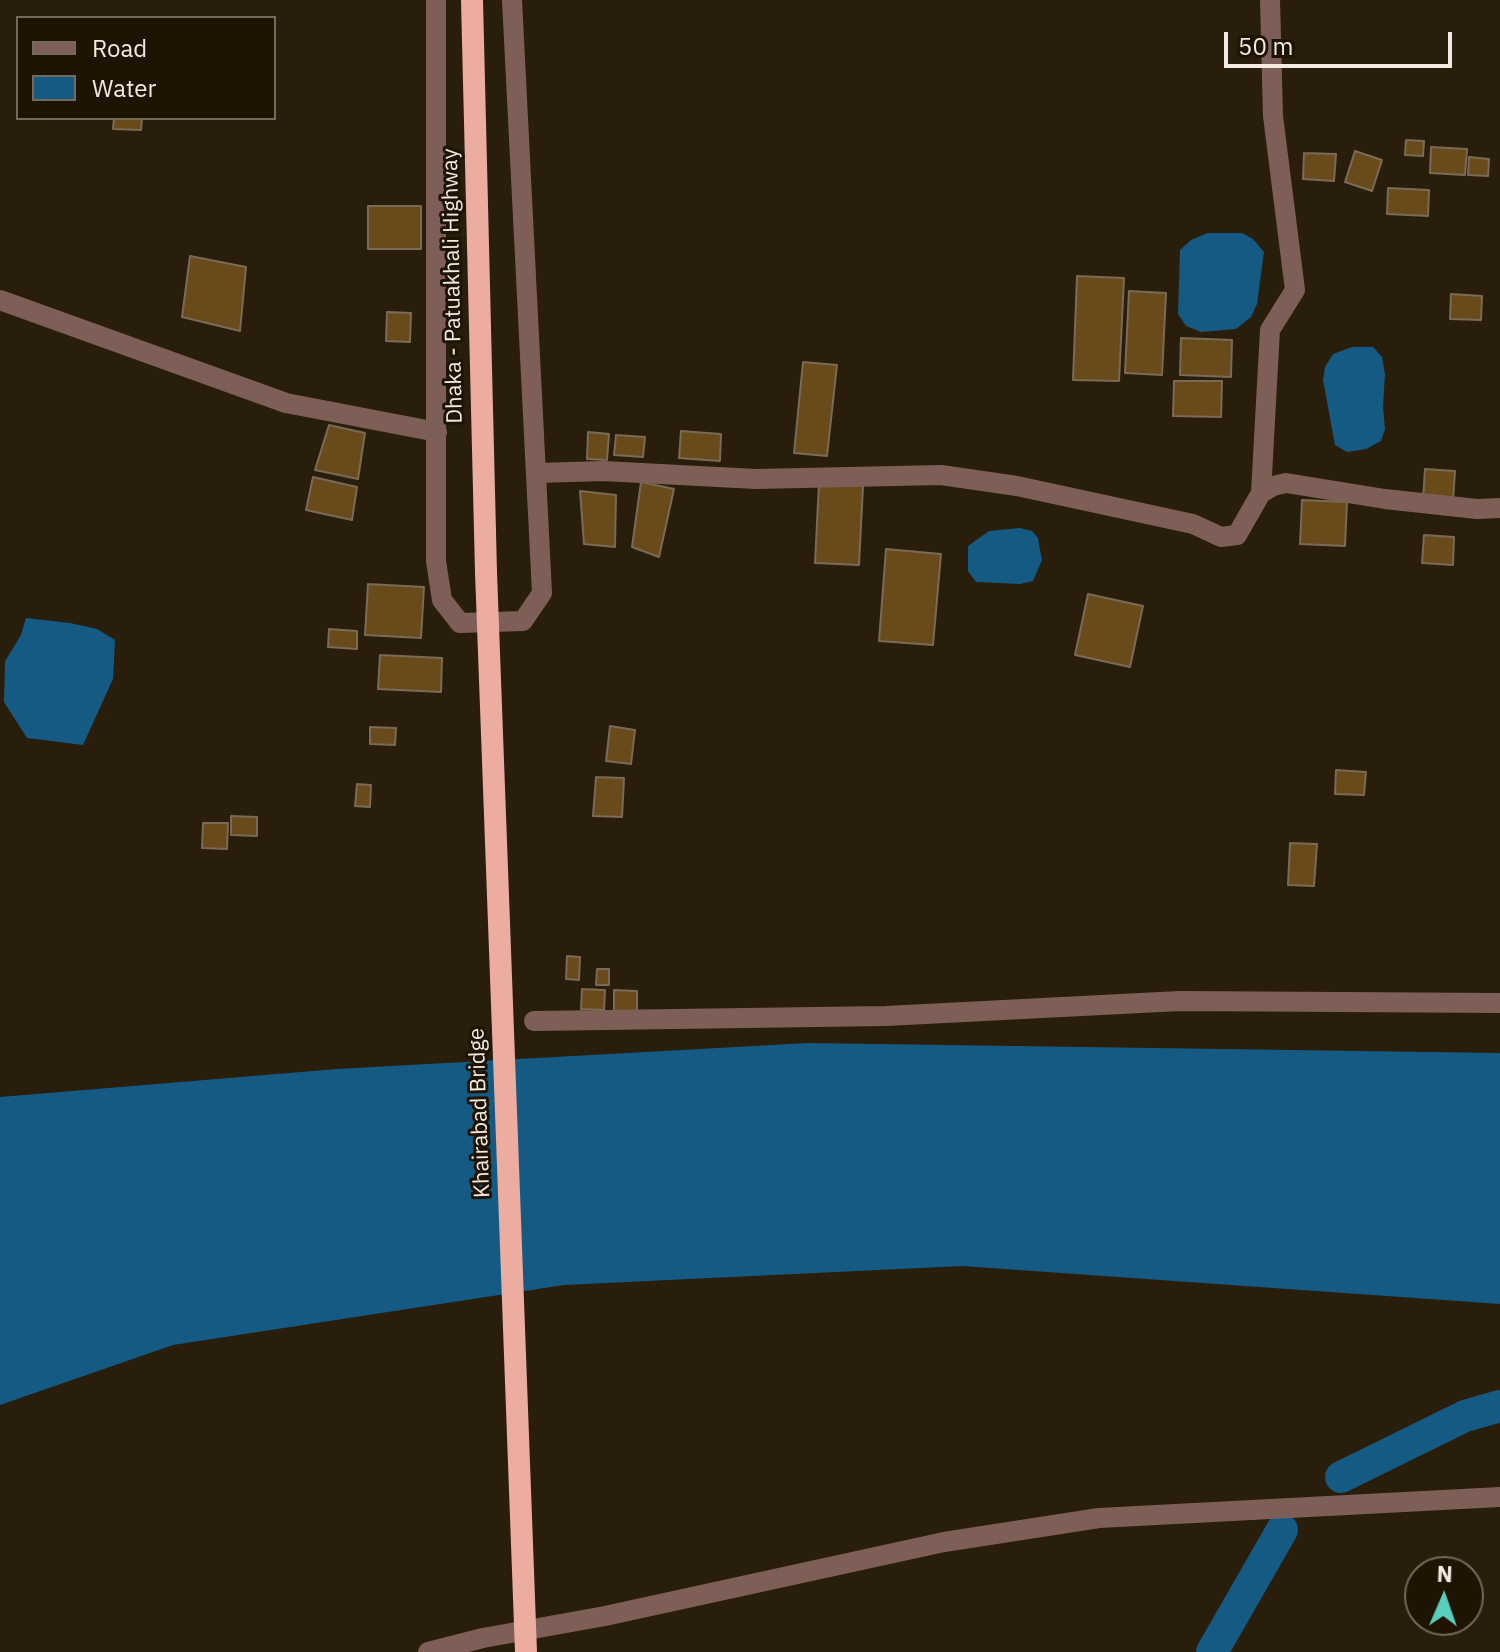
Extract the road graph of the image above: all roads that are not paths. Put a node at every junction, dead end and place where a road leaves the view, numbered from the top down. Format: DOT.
graph roads {
  1 [pos="436,0"];
  2 [pos="472,0"];
  3 [pos="512,0"];
  4 [pos="1270,0"];
  5 [pos="0,300"];
  6 [pos="437,432"];
  7 [pos="537,473"];
  8 [pos="1261,493"];
  9 [pos="1500,508"];
  10 [pos="486,572"];
  11 [pos="1500,1003"];
  12 [pos="534,1021"];
  13 [pos="1500,1497"];
  14 [pos="428,1652"];
  15 [pos="526,1652"];
  1 -- 6 [label="street"];
  2 -- 10 [label="highway, Dhaka - Patuakhali Highway"];
  3 -- 7 [label="street"];
  4 -- 8 [label="street"];
  5 -- 6 [label="street"];
  6 -- 7 [label="street"];
  7 -- 8 [label="street"];
  8 -- 9 [label="street"];
  10 -- 15 [label="highway, Khairabad Bridge, bridge"];
  11 -- 12 [label="street"];
  13 -- 14 [label="street"];
}
